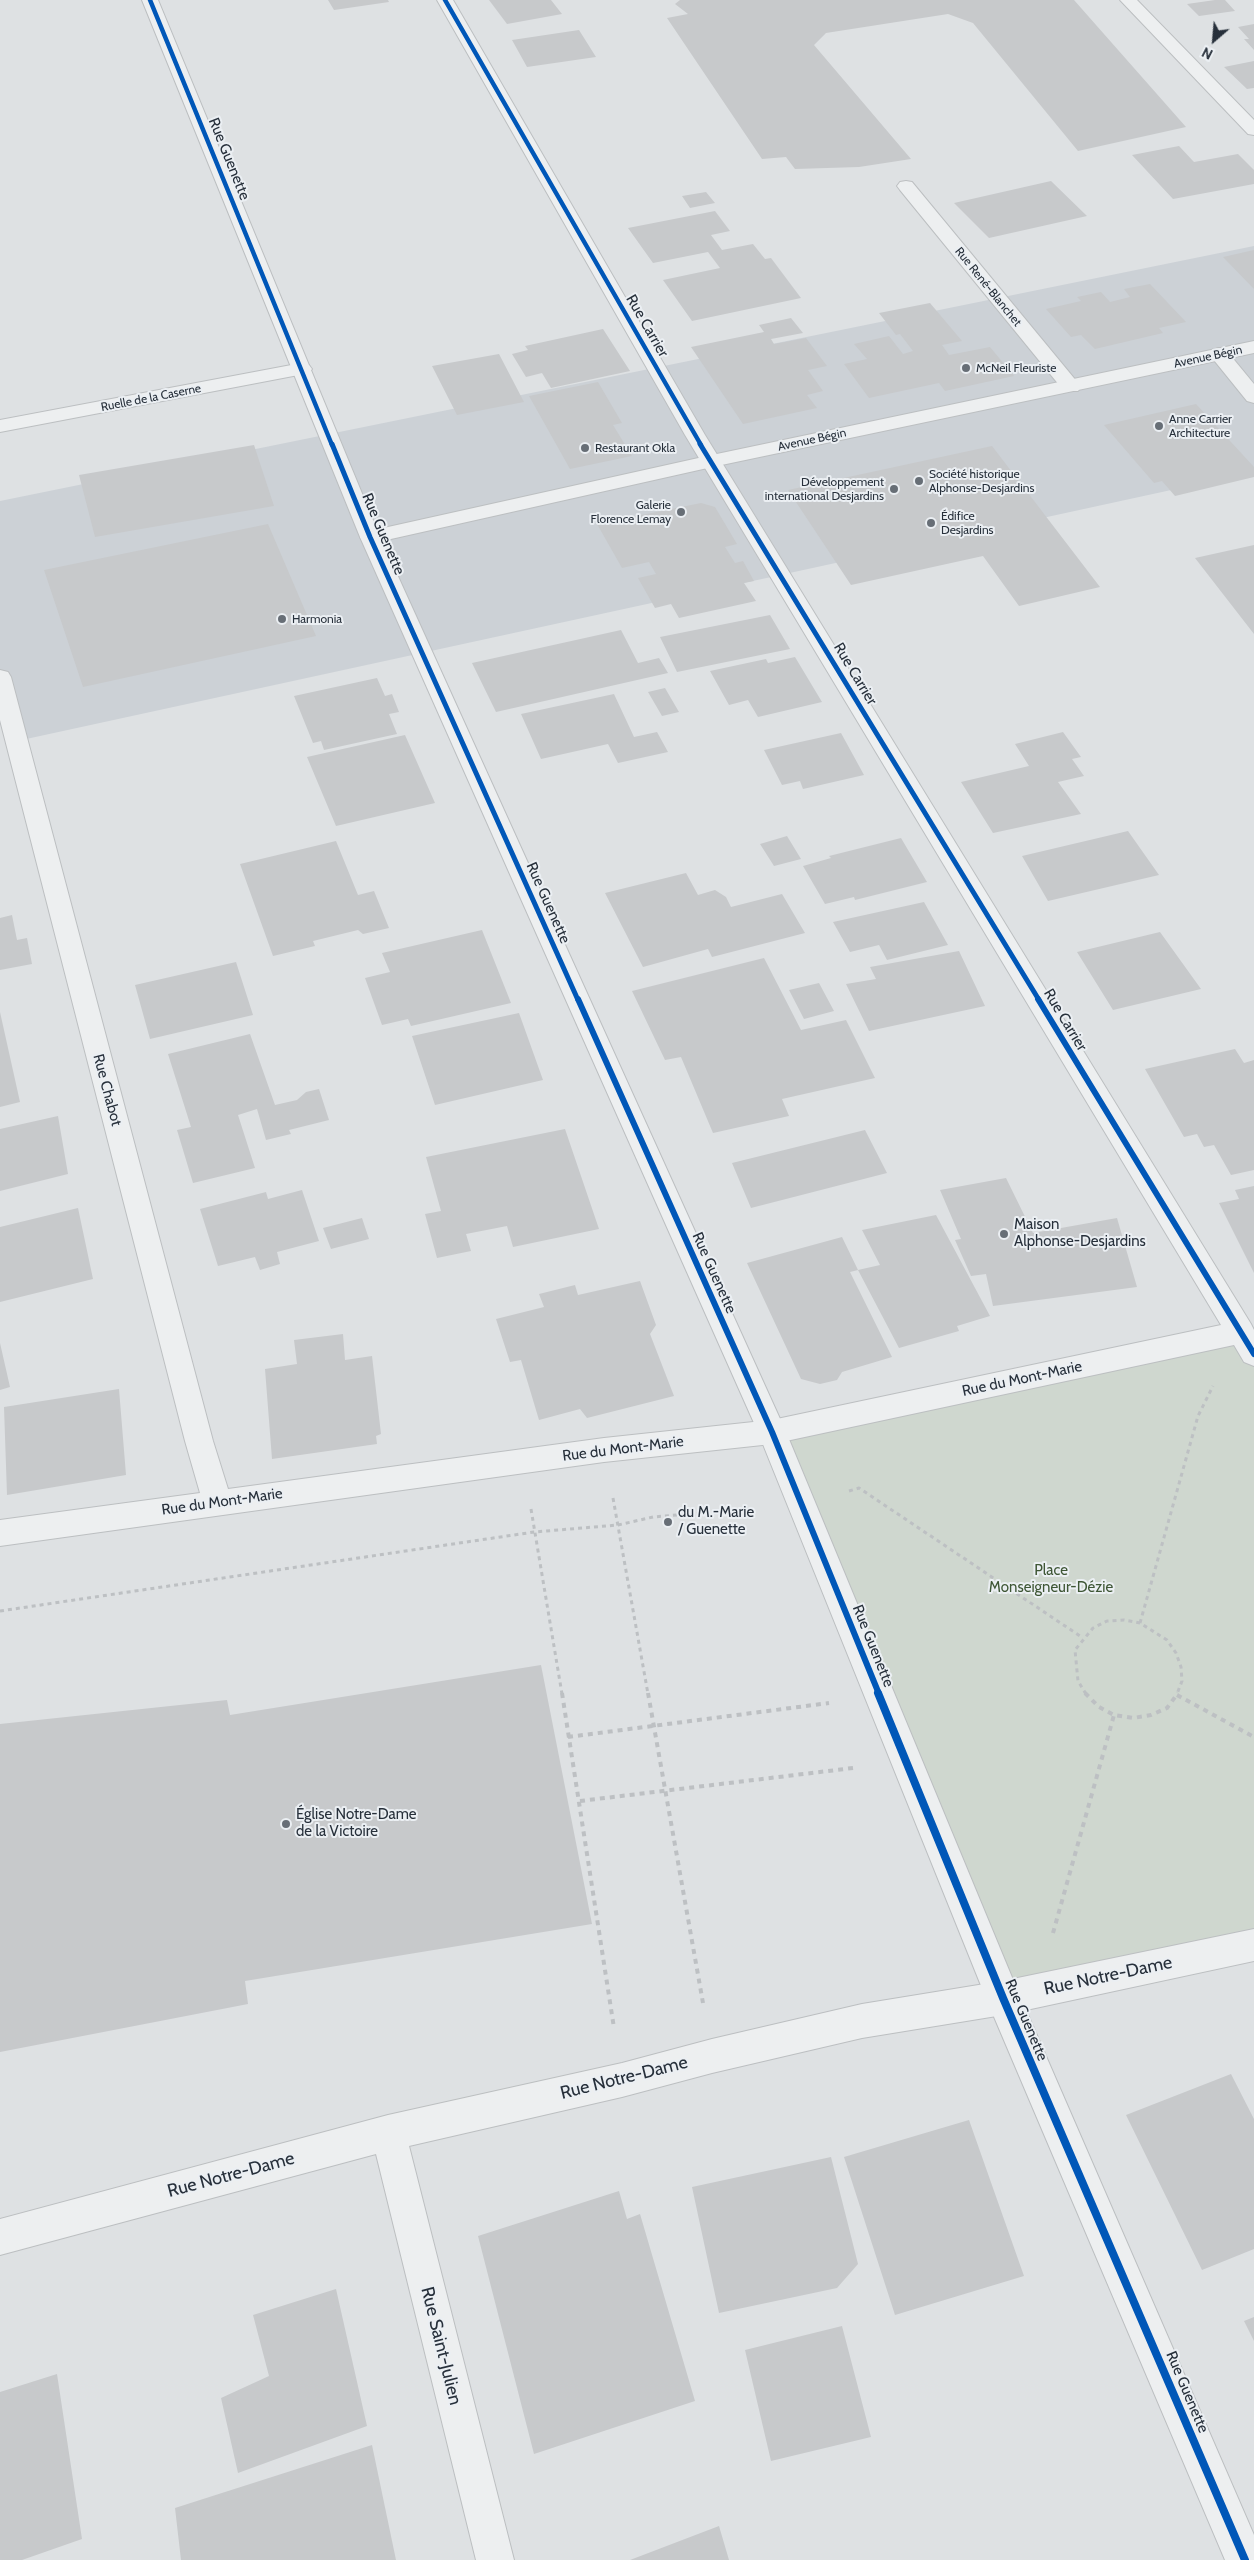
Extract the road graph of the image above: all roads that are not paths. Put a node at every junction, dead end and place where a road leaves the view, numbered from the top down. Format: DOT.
graph roads {
  1 [pos="150,0"];
  2 [pos="444,0"];
  3 [pos="1128,0"];
  4 [pos="1254,130"];
  5 [pos="906,186"];
  6 [pos="1254,347"];
  7 [pos="1219,354"];
  8 [pos="302,369"];
  9 [pos="1071,387"];
  10 [pos="1254,398"];
  11 [pos="0,426"];
  12 [pos="712,461"];
  13 [pos="370,537"];
  14 [pos="0,677"];
  15 [pos="1247,1343"];
  16 [pos="772,1432"];
  17 [pos="218,1503"];
  18 [pos="0,1532"];
  19 [pos="1254,1945"];
  20 [pos="1003,1998"];
  21 [pos="388,2133"];
  22 [pos="0,2237"];
  23 [pos="495,2560"];
  24 [pos="1245,2560"];
  1 -- 8 [label="street, Rue Guenette"];
  2 -- 12 [label="street, Rue Carrier"];
  3 -- 4 [label="street"];
  5 -- 9 [label="street, Rue René-Blanchet"];
  6 -- 7 [label="street, Avenue Bégin"];
  7 -- 9 [label="street, Avenue Bégin"];
  7 -- 10 [label="street"];
  8 -- 11 [label="street, Ruelle de la Caserne"];
  8 -- 13 [label="street, Rue Guenette"];
  9 -- 12 [label="street, Avenue Bégin"];
  12 -- 13 [label="street, Avenue Bégin"];
  12 -- 15 [label="street, Rue Carrier"];
  13 -- 16 [label="street, Rue Guenette"];
  14 -- 17 [label="street, Rue Chabot"];
  15 -- 16 [label="street, Rue du Mont-Marie"];
  16 -- 17 [label="street, Rue du Mont-Marie"];
  16 -- 20 [label="street, Rue Guenette"];
  17 -- 18 [label="street, Rue du Mont-Marie"];
  19 -- 20 [label="street, Rue Notre-Dame"];
  20 -- 21 [label="street, Rue Notre-Dame"];
  20 -- 24 [label="street, Rue Guenette"];
  21 -- 22 [label="street, Rue Notre-Dame"];
  21 -- 23 [label="street, Rue Saint-Julien"];
}
